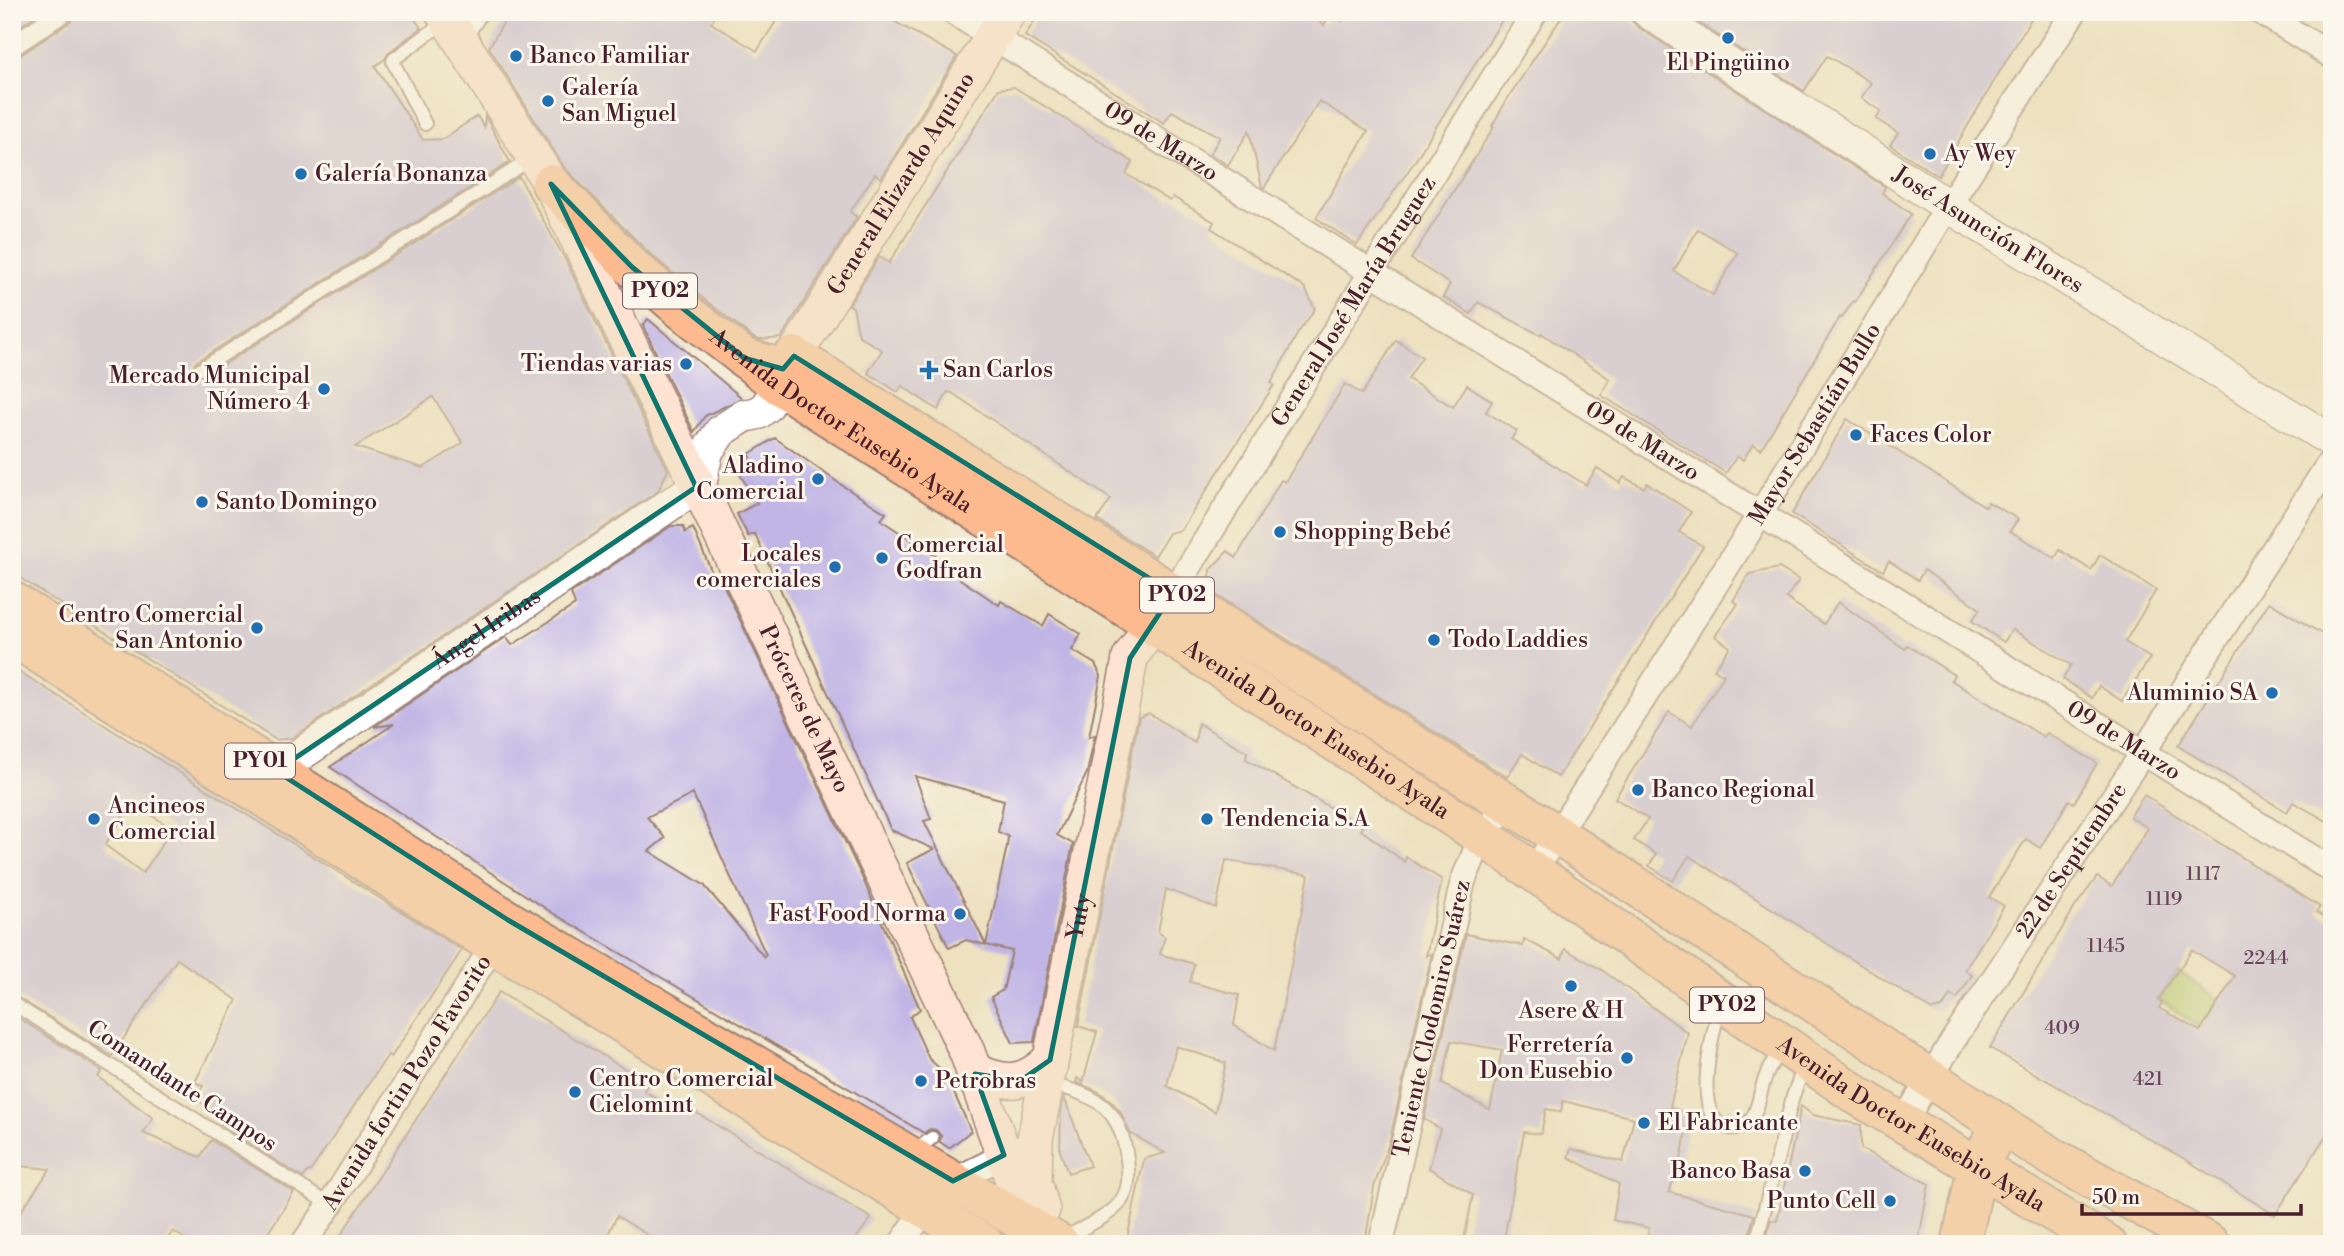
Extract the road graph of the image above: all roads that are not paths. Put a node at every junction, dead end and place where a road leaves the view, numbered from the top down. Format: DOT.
graph roads {
  1 [pos="63,12"];
  2 [pos="953,12"];
  3 [pos="1535,12"];
  4 [pos="1648,12"];
  5 [pos="2074,12"];
  6 [pos="2261,12"];
  7 [pos="456,20"];
  8 [pos="1000,25"];
  9 [pos="12,46"];
  10 [pos="2332,56"];
  11 [pos="425,124"];
  12 [pos="542,170"];
  13 [pos="1948,206"];
  14 [pos="1370,273"];
  15 [pos="201,369"];
  16 [pos="787,371"];
  17 [pos="2332,441"];
  18 [pos="2332,459"];
  19 [pos="696,487"];
  20 [pos="1759,516"];
  21 [pos="1173,593"];
  22 [pos="12,601"];
  23 [pos="1152,624"];
  24 [pos="12,636"];
  25 [pos="2142,754"];
  26 [pos="276,771"];
  27 [pos="1508,804"];
  28 [pos="1558,835"];
  29 [pos="1482,836"];
  30 [pos="2332,870"];
  31 [pos="1534,871"];
  32 [pos="501,933"];
  33 [pos="1721,1001"];
  34 [pos="12,1003"];
  35 [pos="1795,1052"];
  36 [pos="972,1065"];
  37 [pos="1048,1072"];
  38 [pos="1931,1077"];
  39 [pos="1903,1124"];
  40 [pos="2001,1125"];
  41 [pos="1035,1139"];
  42 [pos="1004,1155"];
  43 [pos="1977,1168"];
  44 [pos="953,1181"];
  45 [pos="330,1205"];
  46 [pos="925,1209"];
  47 [pos="1051,1239"];
  48 [pos="303,1244"];
  49 [pos="901,1244"];
  50 [pos="984,1244"];
  51 [pos="1381,1244"];
  52 [pos="1756,1244"];
  53 [pos="1961,1244"];
  54 [pos="2107,1244"];
  55 [pos="2210,1244"];
  1 -- 9 [label="street"];
  2 -- 8 [label="street, 09 de Marzo"];
  3 -- 14 [label="street, General José María Bruguez"];
  4 -- 13 [label="street, José Asunción Flores"];
  5 -- 13 [label="street, Mayor Sebastián Bullo"];
  6 -- 10 [label="street"];
  7 -- 11 [label="lane"];
  7 -- 12 [label="main road, PY02"];
  8 -- 14 [label="street, 09 de Marzo"];
  8 -- 16 [label="main road, General Elizardo Aquino"];
  12 -- 15 [label="lane"];
  12 -- 16 [label="main road, Avenida Doctor Eusebio Ayala / PY02"];
  12 -- 19 [label="main road, Próceres de Mayo"];
  13 -- 17 [label="street, José Asunción Flores"];
  13 -- 20 [label="street, Mayor Sebastián Bullo"];
  14 -- 20 [label="street, 09 de Marzo"];
  14 -- 21 [label="street, General José María Bruguez"];
  16 -- 19 [label="street"];
  16 -- 21 [label="main road, Avenida Doctor Eusebio Ayala / PY02"];
  16 -- 23 [label="main road, Avenida Doctor Eusebio Ayala / PY02"];
  18 -- 25 [label="street, 22 de Septiembre"];
  19 -- 26 [label="street, Ángel Iribas"];
  19 -- 36 [label="main road, Próceres de Mayo"];
  20 -- 25 [label="street, 09 de Marzo"];
  20 -- 28 [label="street, Mayor Sebastián Bullo"];
  21 -- 23 [label="main road, Yuty"];
  21 -- 27 [label="main road, Avenida Doctor Eusebio Ayala / PY02"];
  22 -- 26 [label="main road, PY01"];
  23 -- 29 [label="main road, Avenida Doctor Eusebio Ayala / PY02"];
  23 -- 37 [label="main road, Yuty"];
  24 -- 32 [label="main road, PY01"];
  25 -- 30 [label="street, 09 de Marzo"];
  25 -- 38 [label="street, 22 de Septiembre"];
  26 -- 32 [label="main road, PY01"];
  27 -- 28 [label="main road, Avenida Doctor Eusebio Ayala / PY02"];
  27 -- 29 [label="street, Teniente Clodomiro Suárez"];
  28 -- 31 [label="street"];
  28 -- 38 [label="main road, Avenida Doctor Eusebio Ayala / PY02"];
  29 -- 31 [label="main road, Avenida Doctor Eusebio Ayala / PY02"];
  29 -- 51 [label="street, Teniente Clodomiro Suárez"];
  31 -- 33 [label="main road, Avenida Doctor Eusebio Ayala / PY02"];
  32 -- 44 [label="main road, PY01"];
  32 -- 45 [label="street, Avenida fortin Pozo Favorito"];
  32 -- 46 [label="main road, PY01"];
  33 -- 35 [label="main road, Avenida Doctor Eusebio Ayala / PY02"];
  33 -- 35 [label="lane"];
  34 -- 45 [label="lane, Comandante Campos"];
  35 -- 39 [label="main road, Avenida Doctor Eusebio Ayala / PY02"];
  35 -- 52 [label="lane"];
  36 -- 37 [label="main road"];
  36 -- 42 [label="main road, Próceres de Mayo"];
  37 -- 41 [label="main road, Yuty"];
  37 -- 47 [label="lane"];
  38 -- 39 [label="street, 22 de Septiembre"];
  38 -- 40 [label="main road, Avenida Doctor Eusebio Ayala / PY02"];
  39 -- 43 [label="main road, Avenida Doctor Eusebio Ayala / PY02"];
  40 -- 43 [label="main road"];
  40 -- 55 [label="main road, Avenida Doctor Eusebio Ayala / PY02"];
  41 -- 42 [label="street"];
  41 -- 47 [label="main road, Yuty"];
  42 -- 44 [label="street"];
  42 -- 47 [label="main road, Próceres de Mayo"];
  43 -- 53 [label="main road"];
  43 -- 54 [label="main road, Avenida Doctor Eusebio Ayala / PY02"];
  44 -- 46 [label="street"];
  44 -- 47 [label="main road, PY01"];
  45 -- 48 [label="street, Avenida fortin Pozo Favorito"];
  46 -- 49 [label="street"];
  46 -- 50 [label="main road, PY01"];
}
